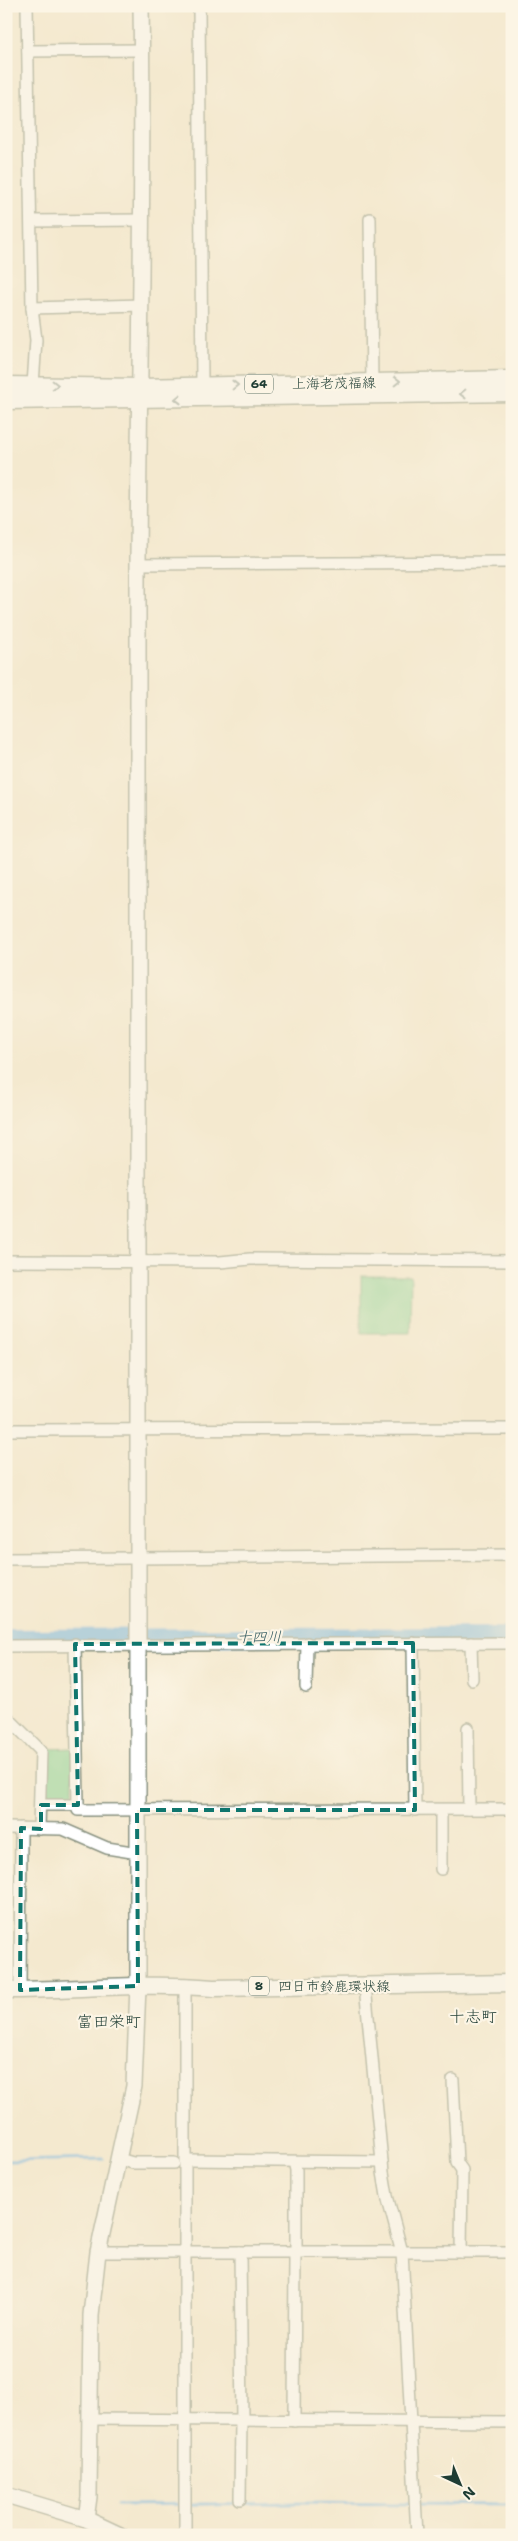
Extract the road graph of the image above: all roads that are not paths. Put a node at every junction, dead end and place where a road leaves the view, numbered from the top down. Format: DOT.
graph roads {
  1 [pos="27,6"];
  2 [pos="141,6"];
  3 [pos="199,6"];
  4 [pos="142,50"];
  5 [pos="28,51"];
  6 [pos="370,219"];
  7 [pos="142,220"];
  8 [pos="31,221"];
  9 [pos="142,305"];
  10 [pos="32,308"];
  11 [pos="512,379"];
  12 [pos="372,382"];
  13 [pos="6,385"];
  14 [pos="32,385"];
  15 [pos="202,385"];
  16 [pos="140,393"];
  17 [pos="512,394"];
  18 [pos="6,401"];
  19 [pos="512,562"];
  20 [pos="138,564"];
  21 [pos="136,1260"];
  22 [pos="6,1261"];
  23 [pos="512,1261"];
  24 [pos="512,1429"];
  25 [pos="6,1430"];
  26 [pos="136,1430"];
  27 [pos="512,1556"];
  28 [pos="136,1557"];
  29 [pos="6,1559"];
  30 [pos="306,1643"];
  31 [pos="413,1643"];
  32 [pos="471,1643"];
  33 [pos="512,1643"];
  34 [pos="75,1644"];
  35 [pos="137,1644"];
  36 [pos="6,1646"];
  37 [pos="472,1679"];
  38 [pos="306,1687"];
  39 [pos="6,1716"];
  40 [pos="468,1728"];
  41 [pos="41,1805"];
  42 [pos="78,1805"];
  43 [pos="470,1809"];
  44 [pos="512,1809"];
  45 [pos="137,1810"];
  46 [pos="415,1810"];
  47 [pos="440,1810"];
  48 [pos="6,1828"];
  49 [pos="21,1828"];
  50 [pos="39,1829"];
  51 [pos="138,1853"];
  52 [pos="440,1869"];
  53 [pos="512,1983"];
  54 [pos="138,1986"];
  55 [pos="186,1986"];
  56 [pos="365,1986"];
  57 [pos="13,1990"];
  58 [pos="453,2080"];
  59 [pos="119,2159"];
  60 [pos="186,2160"];
  61 [pos="294,2162"];
  62 [pos="382,2162"];
  63 [pos="174,2163"];
  64 [pos="98,2252"];
  65 [pos="186,2252"];
  66 [pos="240,2252"];
  67 [pos="295,2252"];
  68 [pos="402,2252"];
  69 [pos="461,2252"];
  70 [pos="512,2252"];
  71 [pos="89,2419"];
  72 [pos="184,2420"];
  73 [pos="242,2420"];
  74 [pos="410,2420"];
  75 [pos="294,2421"];
  76 [pos="512,2422"];
  77 [pos="6,2495"];
  78 [pos="240,2499"];
  79 [pos="86,2519"];
  80 [pos="120,2535"];
  81 [pos="186,2535"];
  82 [pos="417,2535"];
  1 -- 5 [label="street"];
  2 -- 4 [label="street"];
  3 -- 15 [label="street"];
  4 -- 5 [label="street"];
  4 -- 7 [label="street"];
  5 -- 8 [label="street"];
  6 -- 12 [label="street"];
  7 -- 8 [label="street"];
  7 -- 9 [label="street"];
  8 -- 10 [label="street"];
  9 -- 10 [label="street"];
  9 -- 16 [label="street"];
  10 -- 14 [label="street"];
  12 -- 11 [label="main road, 上海老茂福線 / 64, one-way"];
  15 -- 12 [label="main road, 上海老茂福線 / 64, one-way"];
  13 -- 14 [label="main road, 上海老茂福線 / 64"];
  14 -- 16 [label="main road, 上海老茂福線 / 64, one-way"];
  15 -- 16 [label="main road, 上海老茂福線 / 64"];
  17 -- 16 [label="main road, 上海老茂福線 / 64, one-way"];
  16 -- 18 [label="main road, 上海老茂福線 / 64"];
  16 -- 20 [label="street"];
  19 -- 20 [label="street"];
  20 -- 21 [label="street"];
  21 -- 22 [label="street"];
  21 -- 23 [label="street"];
  21 -- 26 [label="street"];
  24 -- 26 [label="street"];
  25 -- 26 [label="street"];
  26 -- 28 [label="street"];
  27 -- 28 [label="street"];
  28 -- 29 [label="street"];
  28 -- 35 [label="street"];
  30 -- 31 [label="street"];
  30 -- 35 [label="street"];
  30 -- 38 [label="street"];
  31 -- 32 [label="street"];
  31 -- 46 [label="street"];
  32 -- 33 [label="street"];
  32 -- 37 [label="street"];
  34 -- 35 [label="street"];
  34 -- 36 [label="street"];
  34 -- 42 [label="street"];
  35 -- 45 [label="street"];
  39 -- 41 [label="street"];
  40 -- 43 [label="street"];
  41 -- 42 [label="street"];
  41 -- 50 [label="street"];
  42 -- 45 [label="street"];
  43 -- 44 [label="street"];
  43 -- 47 [label="street"];
  45 -- 46 [label="street"];
  45 -- 51 [label="street"];
  46 -- 47 [label="street"];
  47 -- 52 [label="street"];
  48 -- 49 [label="street"];
  49 -- 50 [label="street"];
  49 -- 57 [label="street"];
  50 -- 51 [label="street"];
  51 -- 54 [label="street"];
  53 -- 56 [label="main road, 四日市鈴鹿環状線 / 8"];
  54 -- 55 [label="main road, 四日市鈴鹿環状線 / 8"];
  54 -- 57 [label="main road, 四日市鈴鹿環状線 / 8"];
  54 -- 59 [label="street"];
  55 -- 56 [label="main road, 四日市鈴鹿環状線 / 8"];
  55 -- 60 [label="street"];
  56 -- 62 [label="street"];
  58 -- 69 [label="street"];
  59 -- 63 [label="street"];
  59 -- 64 [label="street"];
  60 -- 61 [label="street"];
  60 -- 65 [label="street"];
  61 -- 62 [label="street"];
  61 -- 67 [label="street"];
  62 -- 68 [label="street"];
  64 -- 65 [label="street"];
  64 -- 71 [label="street"];
  65 -- 66 [label="street"];
  65 -- 72 [label="street"];
  66 -- 67 [label="street"];
  66 -- 73 [label="street"];
  67 -- 68 [label="street"];
  67 -- 75 [label="street"];
  68 -- 69 [label="street"];
  68 -- 74 [label="street"];
  69 -- 70 [label="street"];
  71 -- 72 [label="street"];
  71 -- 79 [label="street"];
  72 -- 73 [label="street"];
  72 -- 81 [label="street"];
  73 -- 75 [label="street"];
  73 -- 78 [label="street"];
  74 -- 75 [label="street"];
  74 -- 76 [label="street"];
  74 -- 82 [label="street"];
  77 -- 79 [label="street"];
  79 -- 80 [label="street"];
}
